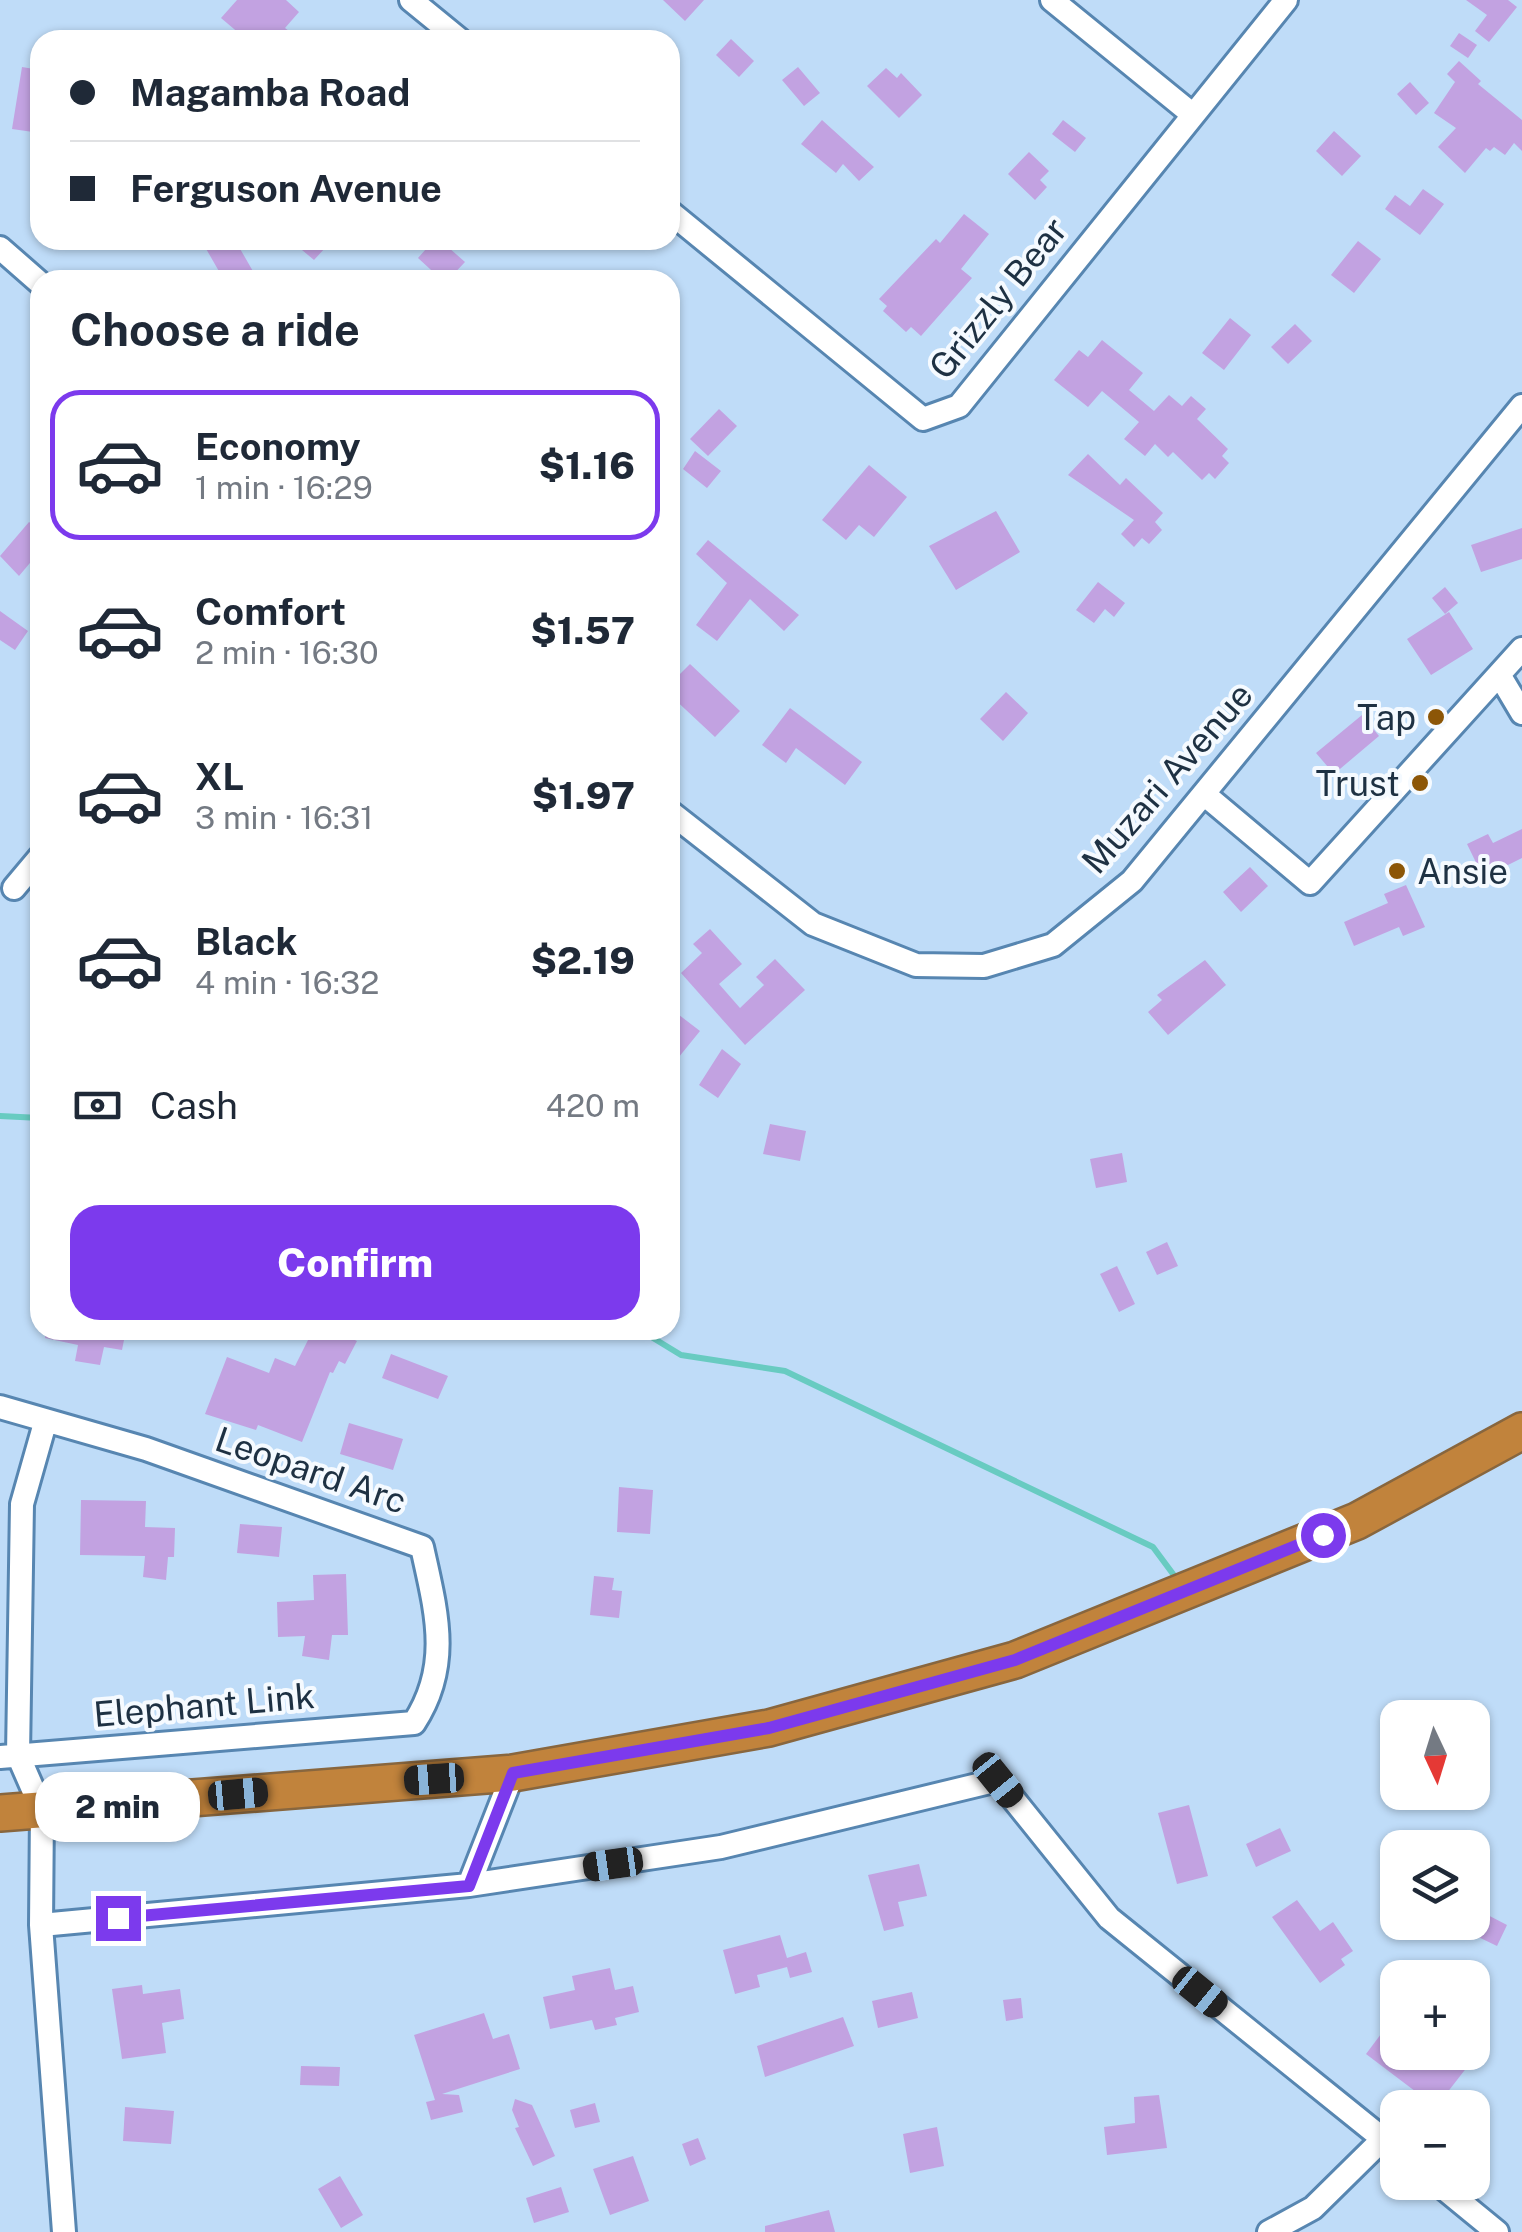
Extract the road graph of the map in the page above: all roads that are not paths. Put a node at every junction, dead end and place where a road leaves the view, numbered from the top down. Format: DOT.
graph roads {
  1 [pos="412,0"];
  2 [pos="1052,0"];
  3 [pos="1286,0"];
  4 [pos="448,30"];
  5 [pos="1192,114"];
  6 [pos="680,220"];
  7 [pos="0,248"];
  8 [pos="30,274"];
  9 [pos="1522,406"];
  10 [pos="1522,649"];
  11 [pos="1500,676"];
  12 [pos="1522,713"];
  13 [pos="1204,794"];
  14 [pos="680,820"];
  15 [pos="30,869"];
  16 [pos="14,888"];
  17 [pos="0,1408"];
  18 [pos="45,1424"];
  19 [pos="1522,1431"];
  20 [pos="414,1723"];
  21 [pos="9,1756"];
  22 [pos="513,1773"];
  23 [pos="42,1810"];
  24 [pos="0,1813"];
  25 [pos="469,1886"];
  26 [pos="40,1925"];
  27 [pos="1380,2137"];
  28 [pos="1380,2153"];
  29 [pos="1458,2200"];
  30 [pos="64,2232"];
  31 [pos="1269,2232"];
  32 [pos="1497,2232"];
  1 -- 4 [label="street"];
  2 -- 5 [label="street"];
  3 -- 5 [label="street, Grizzly Bear"];
  5 -- 6 [label="street, Grizzly Bear"];
  7 -- 8 [label="street"];
  9 -- 13 [label="street, Muzari Avenue"];
  10 -- 11 [label="street"];
  11 -- 12 [label="street"];
  11 -- 13 [label="street"];
  13 -- 14 [label="street, Muzari Avenue"];
  15 -- 16 [label="street"];
  17 -- 18 [label="street, Leopard Arc"];
  18 -- 20 [label="street, Leopard Arc"];
  18 -- 21 [label="street"];
  19 -- 22 [label="highway"];
  20 -- 21 [label="street, Elephant Link"];
  21 -- 23 [label="street"];
  22 -- 23 [label="highway"];
  22 -- 25 [label="street"];
  23 -- 24 [label="highway"];
  23 -- 26 [label="street"];
  25 -- 26 [label="street"];
  25 -- 27 [label="street"];
  26 -- 30 [label="street"];
  28 -- 31 [label="street"];
  29 -- 32 [label="street"];
}
